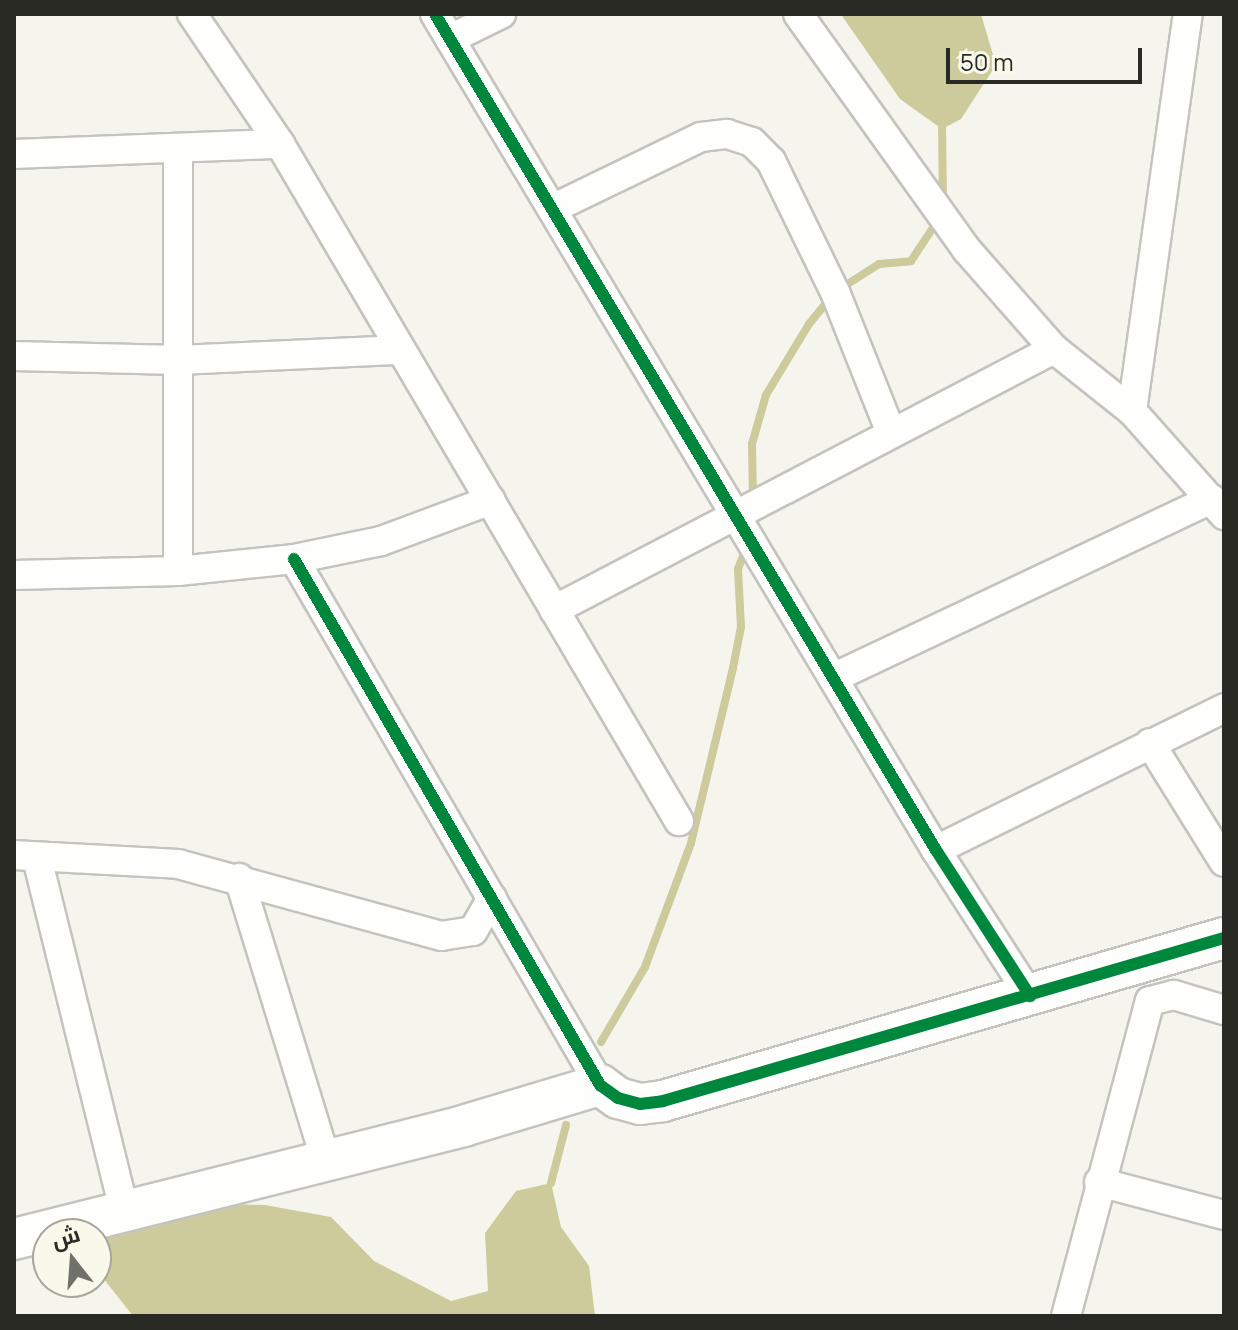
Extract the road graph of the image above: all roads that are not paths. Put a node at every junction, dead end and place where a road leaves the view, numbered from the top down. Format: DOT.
graph roads {
  1 [pos="192,14"];
  2 [pos="435,14"];
  3 [pos="501,14"];
  4 [pos="798,14"];
  5 [pos="1188,14"];
  6 [pos="450,39"];
  7 [pos="280,144"];
  8 [pos="178,148"];
  9 [pos="14,154"];
  10 [pos="552,209"];
  11 [pos="1054,349"];
  12 [pos="401,350"];
  13 [pos="14,356"];
  14 [pos="178,360"];
  15 [pos="1132,411"];
  16 [pos="891,433"];
  17 [pos="491,500"];
  18 [pos="1218,507"];
  19 [pos="736,516"];
  20 [pos="294,559"];
  21 [pos="178,571"];
  22 [pos="14,575"];
  23 [pos="554,610"];
  24 [pos="833,678"];
  25 [pos="1224,708"];
  26 [pos="1150,743"];
  27 [pos="679,821"];
  28 [pos="936,850"];
  29 [pos="25,857"];
  30 [pos="1224,862"];
  31 [pos="239,878"];
  32 [pos="492,898"];
  33 [pos="1224,938"];
  34 [pos="1153,979"];
  35 [pos="1030,996"];
  36 [pos="1224,1010"];
  37 [pos="600,1085"];
  38 [pos="325,1158"];
  39 [pos="1099,1182"];
  40 [pos="124,1210"];
  41 [pos="1224,1215"];
  42 [pos="14,1239"];
  43 [pos="1066,1316"];
  1 -- 7 [label="street"];
  2 -- 6 [label="street"];
  3 -- 6 [label="street"];
  4 -- 11 [label="street"];
  5 -- 15 [label="street"];
  6 -- 10 [label="street"];
  7 -- 8 [label="street"];
  7 -- 12 [label="street"];
  8 -- 9 [label="street"];
  8 -- 14 [label="street"];
  10 -- 16 [label="street"];
  10 -- 19 [label="street"];
  11 -- 15 [label="street"];
  11 -- 16 [label="street"];
  12 -- 14 [label="street"];
  12 -- 17 [label="street"];
  13 -- 14 [label="street"];
  14 -- 21 [label="street"];
  15 -- 18 [label="street"];
  16 -- 19 [label="street"];
  17 -- 20 [label="street"];
  17 -- 23 [label="street"];
  18 -- 24 [label="street"];
  19 -- 23 [label="street"];
  19 -- 24 [label="street"];
  20 -- 21 [label="street"];
  20 -- 32 [label="street"];
  21 -- 22 [label="street"];
  23 -- 27 [label="street"];
  24 -- 28 [label="street"];
  25 -- 26 [label="street"];
  26 -- 28 [label="street"];
  26 -- 30 [label="street"];
  28 -- 35 [label="street"];
  29 -- 31 [label="street"];
  29 -- 40 [label="street"];
  31 -- 32 [label="street"];
  31 -- 38 [label="street"];
  32 -- 37 [label="street"];
  33 -- 34 [label="street"];
  34 -- 35 [label="street"];
  34 -- 36 [label="street"];
  34 -- 39 [label="street"];
  35 -- 37 [label="street"];
  37 -- 38 [label="street"];
  38 -- 40 [label="street"];
  39 -- 41 [label="street"];
  39 -- 43 [label="street"];
  40 -- 42 [label="street"];
}
